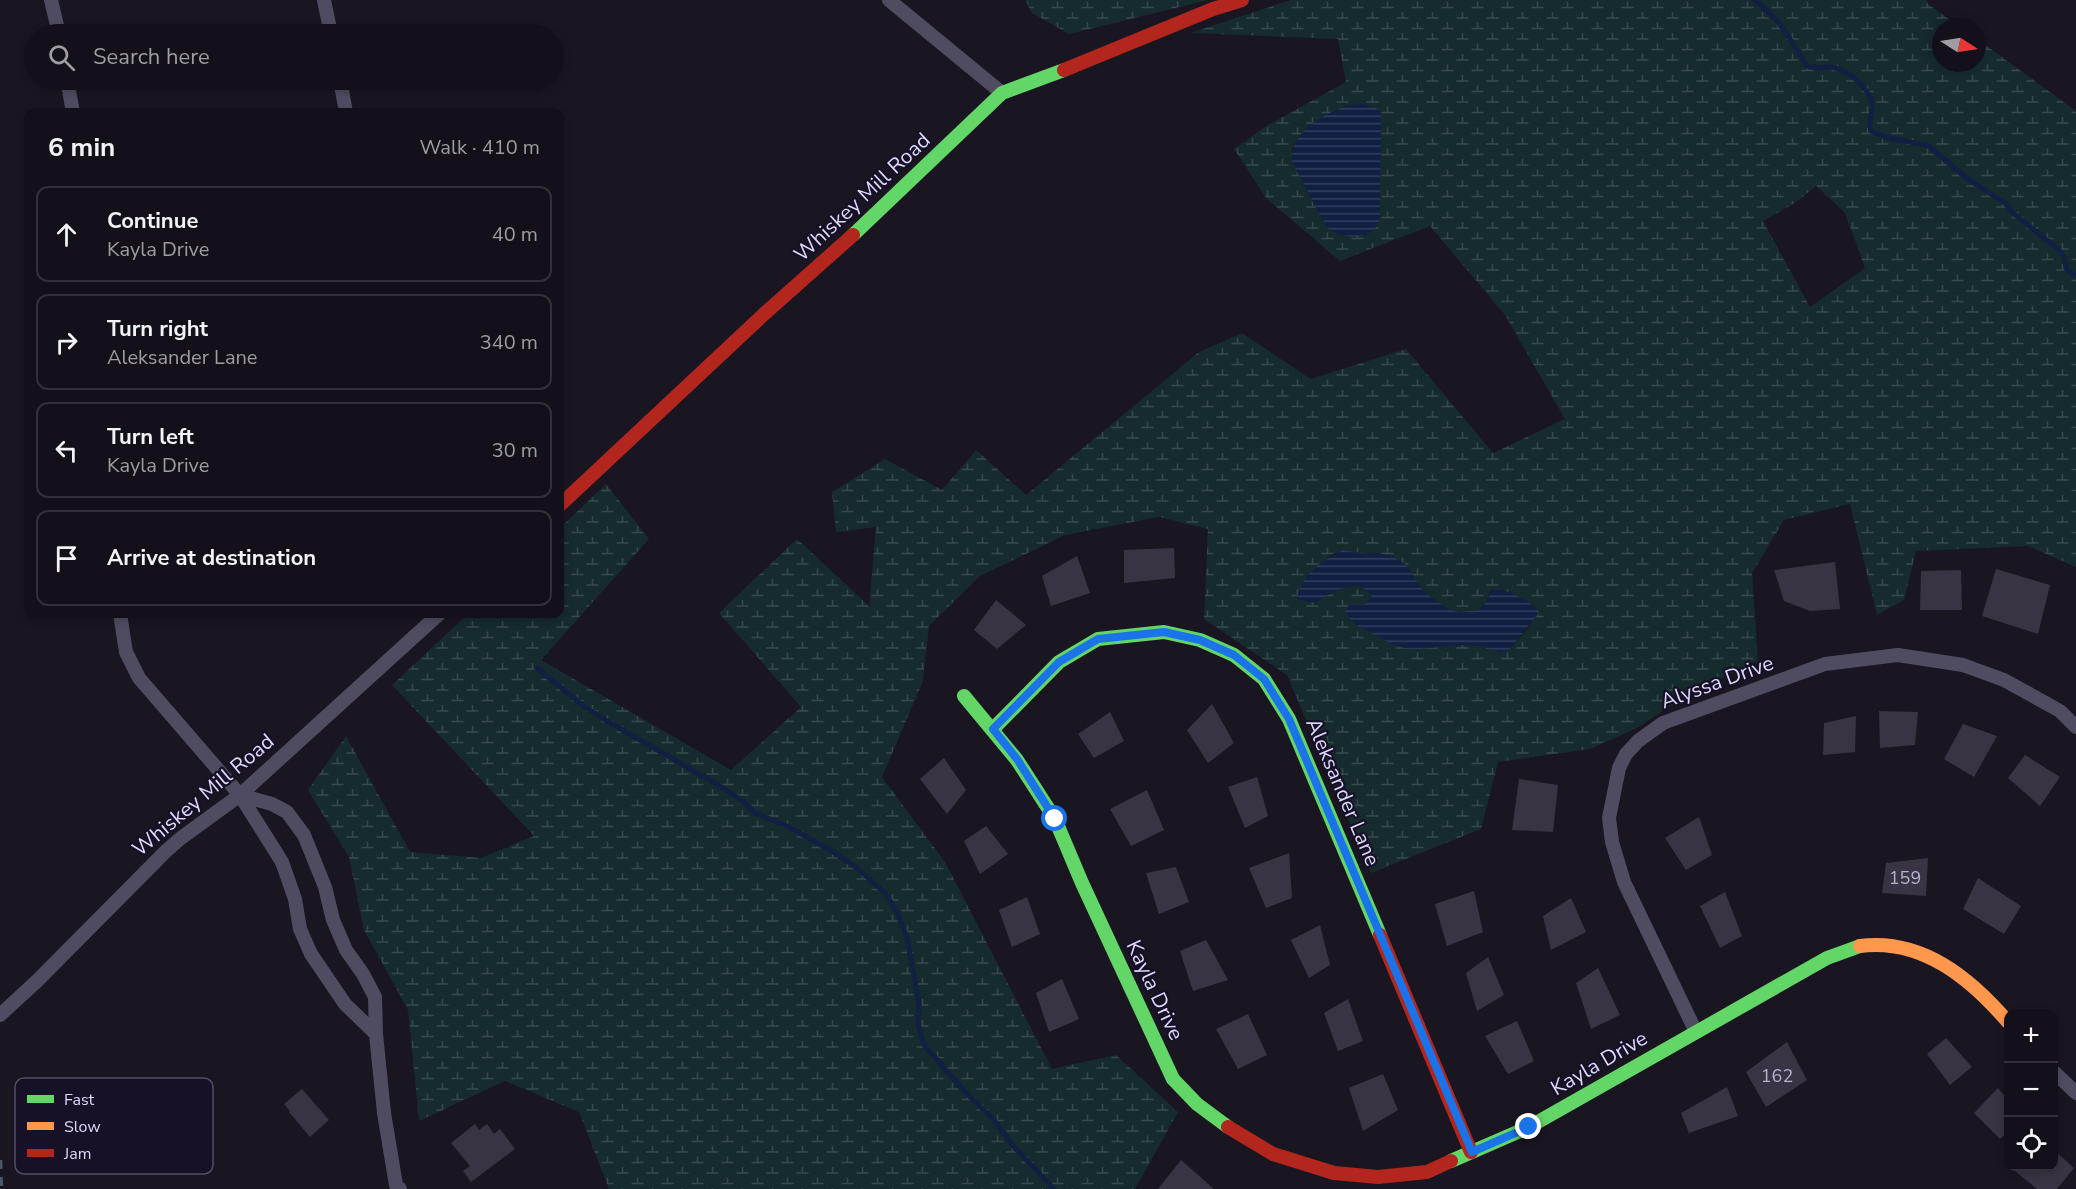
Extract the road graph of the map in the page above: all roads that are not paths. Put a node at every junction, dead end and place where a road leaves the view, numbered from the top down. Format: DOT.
graph roads {
  1 [pos="51,0"];
  2 [pos="324,0"];
  3 [pos="890,0"];
  4 [pos="1242,0"];
  5 [pos="57,24"];
  6 [pos="329,24"];
  7 [pos="69,90"];
  8 [pos="342,90"];
  9 [pos="1002,93"];
  10 [pos="72,108"];
  11 [pos="345,108"];
  12 [pos="564,501"];
  13 [pos="121,618"];
  14 [pos="435,618"];
  15 [pos="964,696"];
  16 [pos="2076,727"];
  17 [pos="993,729"];
  18 [pos="240,795"];
  19 [pos="0,1015"];
  20 [pos="2004,1017"];
  21 [pos="1696,1032"];
  22 [pos="376,1034"];
  23 [pos="2058,1076"];
  24 [pos="2076,1093"];
  25 [pos="1472,1152"];
  26 [pos="400,1189"];
  1 -- 5 [label="street"];
  2 -- 6 [label="street"];
  3 -- 9 [label="street"];
  4 -- 9 [label="street, Whiskey Mill Road"];
  7 -- 10 [label="street"];
  8 -- 11 [label="street"];
  9 -- 12 [label="street, Whiskey Mill Road"];
  13 -- 18 [label="street"];
  14 -- 18 [label="street, Whiskey Mill Road"];
  15 -- 17 [label="street, Kayla Drive"];
  16 -- 21 [label="street, Alyssa Drive"];
  17 -- 25 [label="street, Kayla Drive"];
  17 -- 25 [label="street, Aleksander Lane"];
  18 -- 19 [label="street, Whiskey Mill Road"];
  18 -- 22 [label="street"];
  18 -- 22 [label="street"];
  20 -- 21 [label="street, Kayla Drive"];
  21 -- 25 [label="street, Kayla Drive"];
  22 -- 26 [label="street"];
  23 -- 24 [label="street"];
}
